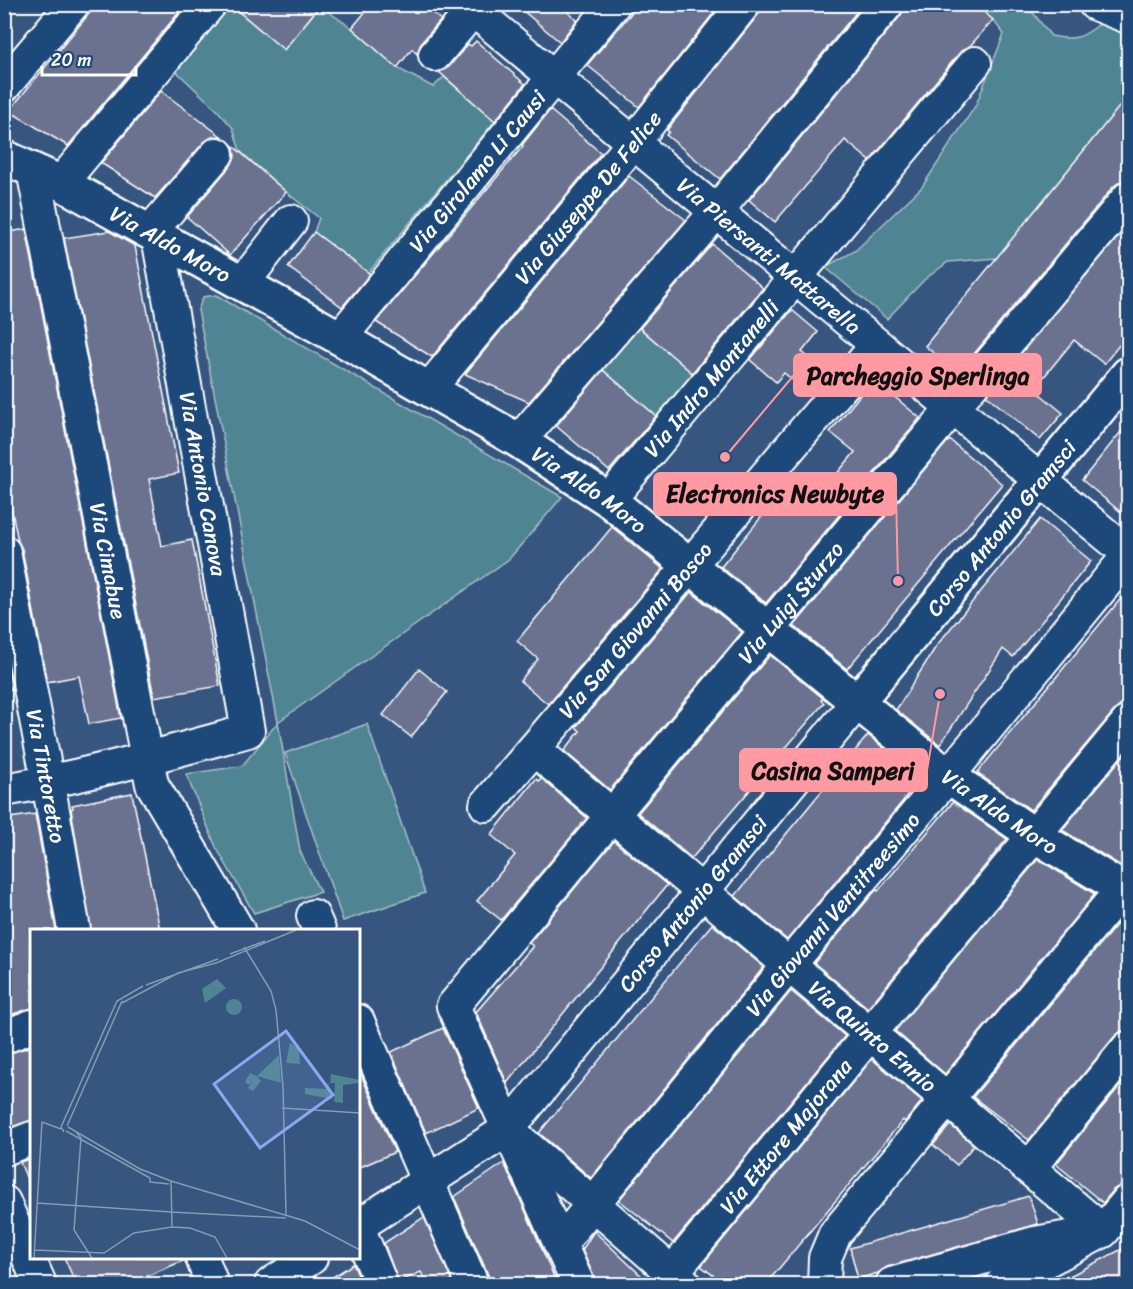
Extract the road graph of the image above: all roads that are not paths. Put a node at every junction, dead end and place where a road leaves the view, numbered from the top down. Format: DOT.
graph roads {
  1 [pos="73,4"];
  2 [pos="210,4"];
  3 [pos="614,4"];
  4 [pos="744,4"];
  5 [pos="887,4"];
  6 [pos="1095,4"];
  7 [pos="472,6"];
  8 [pos="1128,17"];
  9 [pos="435,55"];
  10 [pos="975,63"];
  11 [pos="554,77"];
  12 [pos="4,86"];
  13 [pos="633,143"];
  14 [pos="217,154"];
  15 [pos="33,170"];
  16 [pos="1128,198"];
  17 [pos="716,212"];
  18 [pos="291,221"];
  19 [pos="154,235"];
  20 [pos="795,277"];
  21 [pos="242,284"];
  22 [pos="340,338"];
  23 [pos="877,345"];
  24 [pos="1128,374"];
  25 [pos="429,389"];
  26 [pos="954,408"];
  27 [pos="519,441"];
  28 [pos="1040,480"];
  29 [pos="609,500"];
  30 [pos="4,552"];
  31 [pos="1128,555"];
  32 [pos="689,565"];
  33 [pos="768,630"];
  34 [pos="856,702"];
  35 [pos="1128,722"];
  36 [pos="534,749"];
  37 [pos="147,759"];
  38 [pos="948,776"];
  39 [pos="48,782"];
  40 [pos="4,790"];
  41 [pos="486,805"];
  42 [pos="612,815"];
  43 [pos="1034,835"];
  44 [pos="1127,888"];
  45 [pos="702,891"];
  46 [pos="74,929"];
  47 [pos="237,929"];
  48 [pos="789,965"];
  49 [pos="360,1026"];
  50 [pos="30,1027"];
  51 [pos="870,1034"];
  52 [pos="4,1037"];
  53 [pos="1128,1048"];
  54 [pos="946,1099"];
  55 [pos="507,1130"];
  56 [pos="30,1139"];
  57 [pos="4,1149"];
  58 [pos="1029,1168"];
  59 [pos="428,1181"];
  60 [pos="1128,1201"];
  61 [pos="4,1202"];
  62 [pos="594,1204"];
  63 [pos="360,1225"];
  64 [pos="360,1231"];
  65 [pos="1103,1231"];
  66 [pos="560,1244"];
  67 [pos="203,1259"];
  68 [pos="307,1259"];
  69 [pos="277,1276"];
  70 [pos="678,1279"];
  71 [pos="40,1284"];
  72 [pos="212,1284"];
  73 [pos="381,1284"];
  74 [pos="472,1284"];
  75 [pos="578,1284"];
  76 [pos="824,1284"];
  77 [pos="892,1284"];
  78 [pos="1002,1284"];
  1 -- 12 [label="street"];
  2 -- 15 [label="street"];
  3 -- 11 [label="street, Via Girolamo Li Causi"];
  4 -- 13 [label="street, Via Giuseppe De Felice"];
  5 -- 17 [label="street"];
  6 -- 8 [label="street"];
  7 -- 9 [label="street"];
  7 -- 11 [label="street, Via Piersanti Mattarella"];
  10 -- 20 [label="street, Via Indro Montanelli"];
  11 -- 13 [label="street, Via Piersanti Mattarella"];
  11 -- 22 [label="street, Via Girolamo Li Causi"];
  13 -- 17 [label="street, Via Piersanti Mattarella"];
  13 -- 25 [label="street, Via Giuseppe De Felice"];
  14 -- 19 [label="street"];
  15 -- 19 [label="street, Via Aldo Moro"];
  15 -- 37 [label="street, Via Cimabue"];
  16 -- 26 [label="street, Via Luigi Sturzo"];
  17 -- 20 [label="street, Via Piersanti Mattarella"];
  17 -- 27 [label="street"];
  18 -- 21 [label="street"];
  19 -- 21 [label="street, Via Aldo Moro"];
  19 -- 37 [label="street, Via Antonio Canova"];
  20 -- 23 [label="street, Via Piersanti Mattarella"];
  20 -- 29 [label="street, Via Indro Montanelli"];
  21 -- 22 [label="street, Via Aldo Moro"];
  22 -- 25 [label="street, Via Aldo Moro"];
  23 -- 26 [label="street, Via Piersanti Mattarella"];
  23 -- 32 [label="street, Via San Giovanni Bosco"];
  24 -- 28 [label="street, Corso Antonio Gramsci"];
  25 -- 27 [label="street, Via Aldo Moro"];
  26 -- 28 [label="street, Via Piersanti Mattarella"];
  26 -- 33 [label="street, Via Luigi Sturzo"];
  27 -- 29 [label="street, Via Aldo Moro"];
  28 -- 31 [label="street, Via Piersanti Mattarella"];
  28 -- 34 [label="street, Corso Antonio Gramsci"];
  29 -- 32 [label="street, Via Aldo Moro"];
  30 -- 39 [label="street, Via Tintoretto"];
  31 -- 38 [label="street, Via Giovanni Ventitreesimo"];
  32 -- 33 [label="street, Via Aldo Moro"];
  32 -- 36 [label="street, Via San Giovanni Bosco"];
  33 -- 34 [label="street, Via Aldo Moro"];
  33 -- 42 [label="street, Via Luigi Sturzo"];
  34 -- 38 [label="street, Via Aldo Moro"];
  34 -- 45 [label="street, Corso Antonio Gramsci"];
  35 -- 43 [label="street, Via Ettore Majorana"];
  36 -- 41 [label="street, Via San Giovanni Bosco"];
  36 -- 42 [label="street, Via Quinto Ennio"];
  37 -- 39 [label="street"];
  37 -- 47 [label="street, Via Cimabue"];
  38 -- 43 [label="street, Via Aldo Moro"];
  38 -- 48 [label="street, Via Giovanni Ventitreesimo"];
  39 -- 40 [label="street"];
  39 -- 46 [label="street, Via Tintoretto"];
  42 -- 45 [label="street, Via Quinto Ennio"];
  42 -- 55 [label="street, Via Luigi Sturzo"];
  43 -- 44 [label="street, Via Aldo Moro"];
  43 -- 51 [label="street, Via Ettore Majorana"];
  44 -- 54 [label="street"];
  45 -- 48 [label="street, Via Quinto Ennio"];
  45 -- 55 [label="street, Corso Antonio Gramsci"];
  48 -- 51 [label="street, Via Quinto Ennio"];
  48 -- 62 [label="street, Via Giovanni Ventitreesimo"];
  49 -- 59 [label="street"];
  50 -- 52 [label="street"];
  51 -- 54 [label="street, Via Quinto Ennio"];
  51 -- 70 [label="street, Via Ettore Majorana"];
  53 -- 58 [label="street"];
  54 -- 58 [label="street, Via Quinto Ennio"];
  54 -- 76 [label="street"];
  55 -- 59 [label="street, Corso Antonio Gramsci"];
  55 -- 62 [label="street"];
  55 -- 66 [label="street"];
  56 -- 57 [label="street"];
  58 -- 65 [label="street, Via Quinto Ennio"];
  59 -- 63 [label="street, Corso Antonio Gramsci"];
  59 -- 74 [label="street"];
  60 -- 65 [label="street"];
  61 -- 71 [label="street"];
  62 -- 66 [label="street, Via Giovanni Ventitreesimo"];
  62 -- 70 [label="street"];
  64 -- 73 [label="street"];
  65 -- 77 [label="street"];
  65 -- 78 [label="street"];
  66 -- 75 [label="street"];
  67 -- 72 [label="street"];
  68 -- 69 [label="street"];
}
